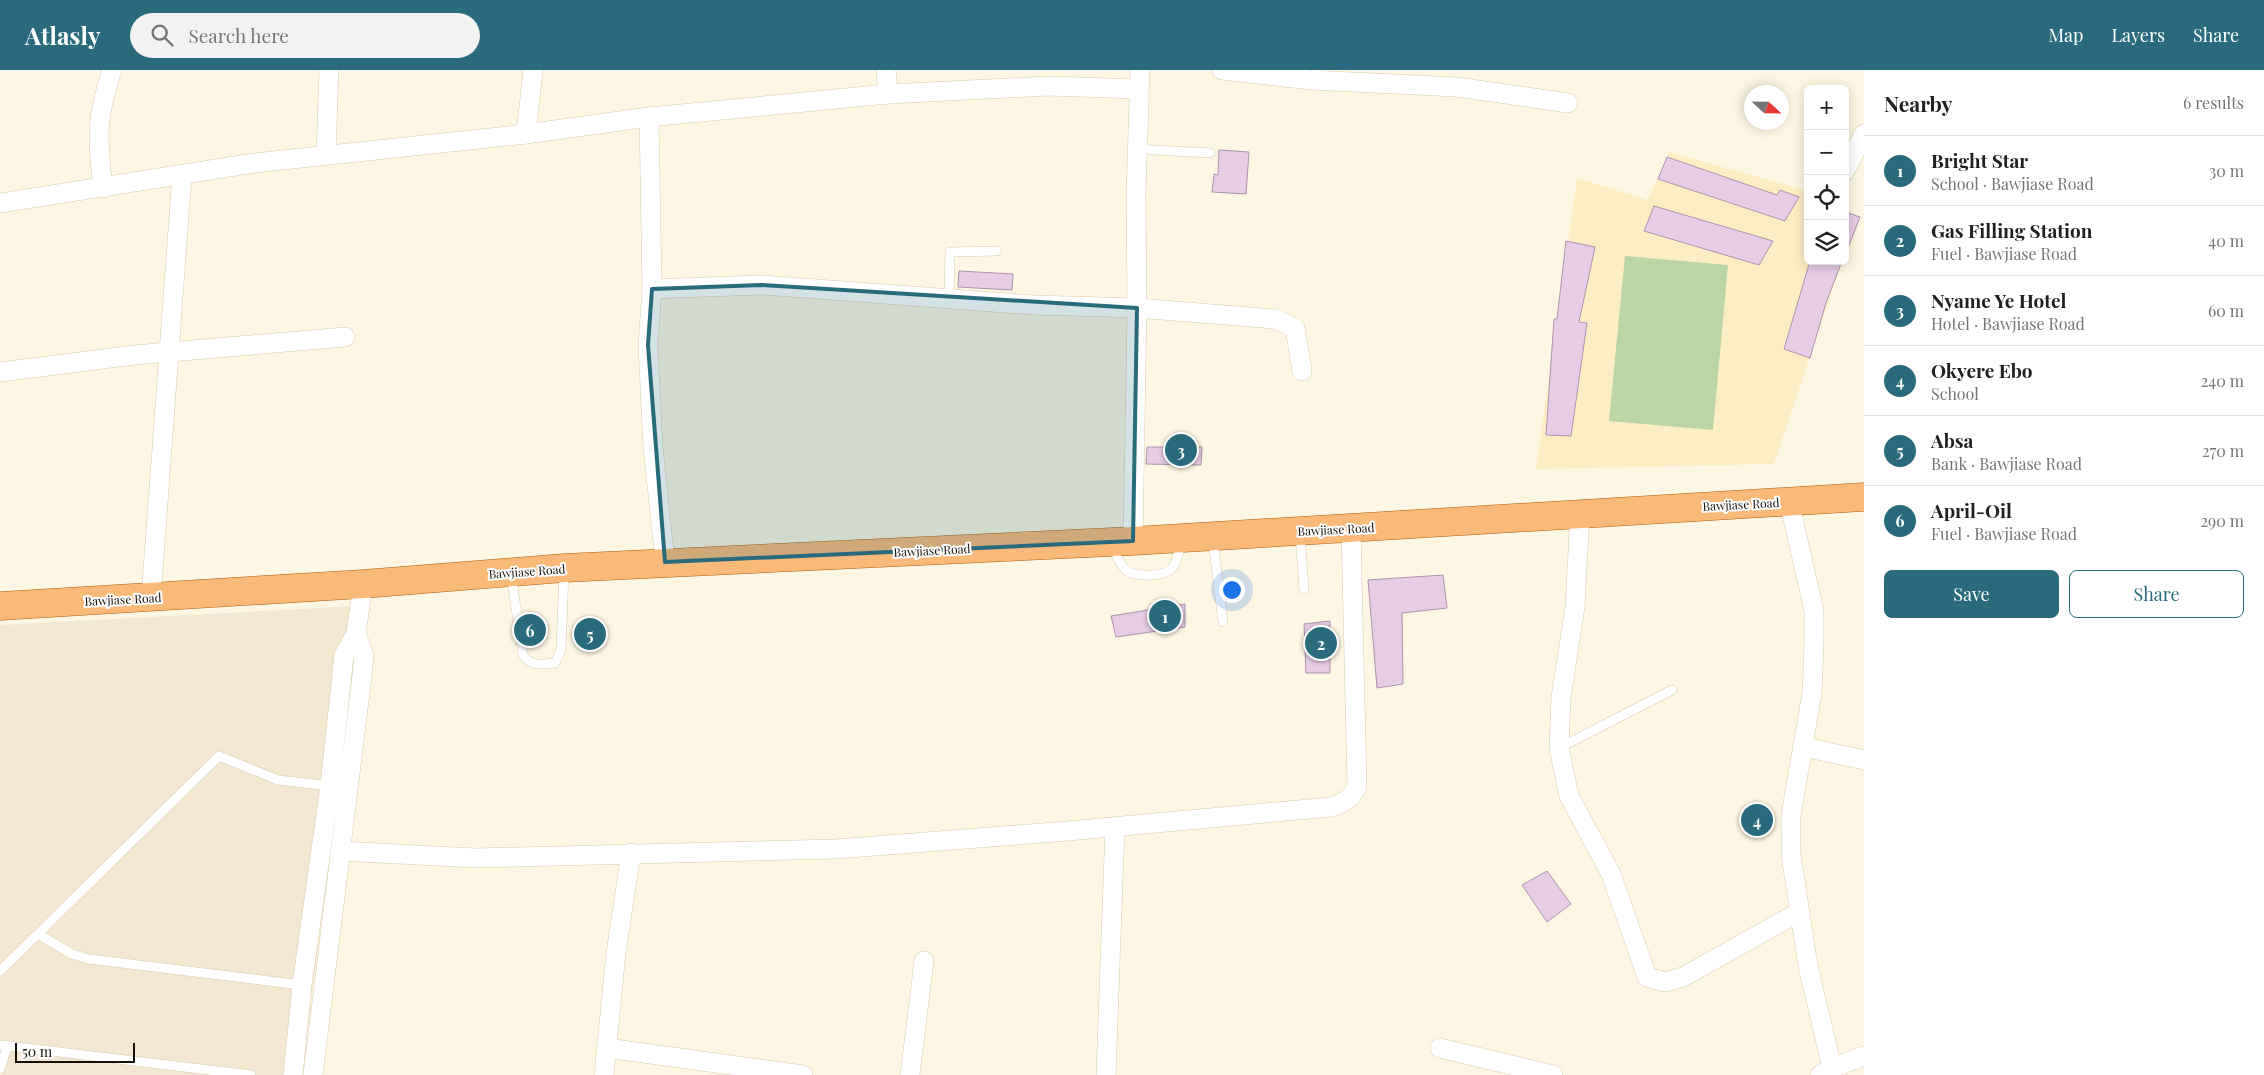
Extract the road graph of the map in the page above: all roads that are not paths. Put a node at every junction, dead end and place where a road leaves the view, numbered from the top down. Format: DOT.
graph roads {
  1 [pos="112,70"];
  2 [pos="329,70"];
  3 [pos="533,70"];
  4 [pos="886,70"];
  5 [pos="1140,70"];
  6 [pos="1222,70"];
  7 [pos="1138,90"];
  8 [pos="888,94"];
  9 [pos="1568,104"];
  10 [pos="649,117"];
  11 [pos="526,134"];
  12 [pos="1864,134"];
  13 [pos="1137,149"];
  14 [pos="1210,153"];
  15 [pos="326,155"];
  16 [pos="1849,163"];
  17 [pos="182,175"];
  18 [pos="103,188"];
  19 [pos="0,203"];
  20 [pos="997,251"];
  21 [pos="652,289"];
  22 [pos="949,298"];
  23 [pos="1137,308"];
  24 [pos="345,337"];
  25 [pos="168,352"];
  26 [pos="1302,371"];
  27 [pos="0,372"];
  28 [pos="1864,497"];
  29 [pos="1789,501"];
  30 [pos="1580,513"];
  31 [pos="1351,528"];
  32 [pos="1300,531"];
  33 [pos="1212,536"];
  34 [pos="1122,541"];
  35 [pos="665,562"];
  36 [pos="564,568"];
  37 [pos="510,571"];
  38 [pos="363,584"];
  39 [pos="1304,590"];
  40 [pos="151,598"];
  41 [pos="0,606"];
  42 [pos="1223,622"];
  43 [pos="356,634"];
  44 [pos="1672,690"];
  45 [pos="1804,747"];
  46 [pos="1559,748"];
  47 [pos="1864,760"];
  48 [pos="330,786"];
  49 [pos="1115,826"];
  50 [pos="340,851"];
  51 [pos="631,853"];
  52 [pos="1799,912"];
  53 [pos="38,934"];
  54 [pos="924,962"];
  55 [pos="0,971"];
  56 [pos="302,985"];
  57 [pos="4,1046"];
  58 [pos="607,1048"];
  59 [pos="1440,1048"];
  60 [pos="1864,1056"];
  61 [pos="0,1069"];
  62 [pos="1826,1071"];
  63 [pos="251,1075"];
  64 [pos="293,1075"];
  65 [pos="313,1075"];
  66 [pos="604,1075"];
  67 [pos="803,1075"];
  68 [pos="910,1075"];
  69 [pos="1106,1075"];
  70 [pos="1553,1075"];
  1 -- 18 [label="street"];
  2 -- 15 [label="street"];
  3 -- 11 [label="street"];
  4 -- 8 [label="street"];
  5 -- 7 [label="street"];
  6 -- 9 [label="street"];
  7 -- 8 [label="street"];
  7 -- 13 [label="street"];
  8 -- 10 [label="street"];
  10 -- 11 [label="street"];
  10 -- 21 [label="street"];
  11 -- 15 [label="street"];
  12 -- 16 [label="street"];
  13 -- 14 [label="lane"];
  13 -- 23 [label="street"];
  15 -- 17 [label="street"];
  17 -- 18 [label="street"];
  17 -- 25 [label="street"];
  18 -- 19 [label="street"];
  20 -- 22 [label="lane"];
  21 -- 22 [label="street"];
  21 -- 35 [label="street"];
  22 -- 23 [label="street"];
  23 -- 26 [label="street"];
  23 -- 34 [label="street"];
  24 -- 25 [label="street"];
  25 -- 27 [label="street"];
  25 -- 40 [label="street"];
  28 -- 29 [label="main road, Bawjiase Road"];
  29 -- 30 [label="main road, Bawjiase Road"];
  29 -- 45 [label="street"];
  30 -- 31 [label="main road, Bawjiase Road"];
  30 -- 46 [label="street"];
  31 -- 32 [label="main road, Bawjiase Road"];
  31 -- 49 [label="street"];
  32 -- 33 [label="main road, Bawjiase Road"];
  32 -- 39 [label="lane"];
  33 -- 34 [label="main road, Bawjiase Road"];
  33 -- 42 [label="lane"];
  34 -- 35 [label="main road, Bawjiase Road"];
  35 -- 36 [label="main road, Bawjiase Road"];
  36 -- 37 [label="main road, Bawjiase Road"];
  36 -- 37 [label="lane"];
  37 -- 38 [label="main road, Bawjiase Road"];
  38 -- 40 [label="main road, Bawjiase Road"];
  38 -- 43 [label="street"];
  40 -- 41 [label="main road, Bawjiase Road"];
  43 -- 48 [label="street"];
  43 -- 50 [label="street"];
  44 -- 46 [label="lane"];
  45 -- 47 [label="street"];
  45 -- 52 [label="street"];
  46 -- 52 [label="street"];
  48 -- 53 [label="lane"];
  48 -- 56 [label="street"];
  49 -- 51 [label="street"];
  49 -- 69 [label="street"];
  50 -- 51 [label="street"];
  50 -- 65 [label="street"];
  51 -- 58 [label="street"];
  52 -- 62 [label="street"];
  53 -- 55 [label="lane"];
  53 -- 56 [label="lane"];
  54 -- 68 [label="street"];
  56 -- 64 [label="street"];
  57 -- 61 [label="lane"];
  57 -- 63 [label="lane"];
  58 -- 66 [label="street"];
  58 -- 67 [label="street"];
  59 -- 70 [label="street"];
  60 -- 62 [label="street"];
}
